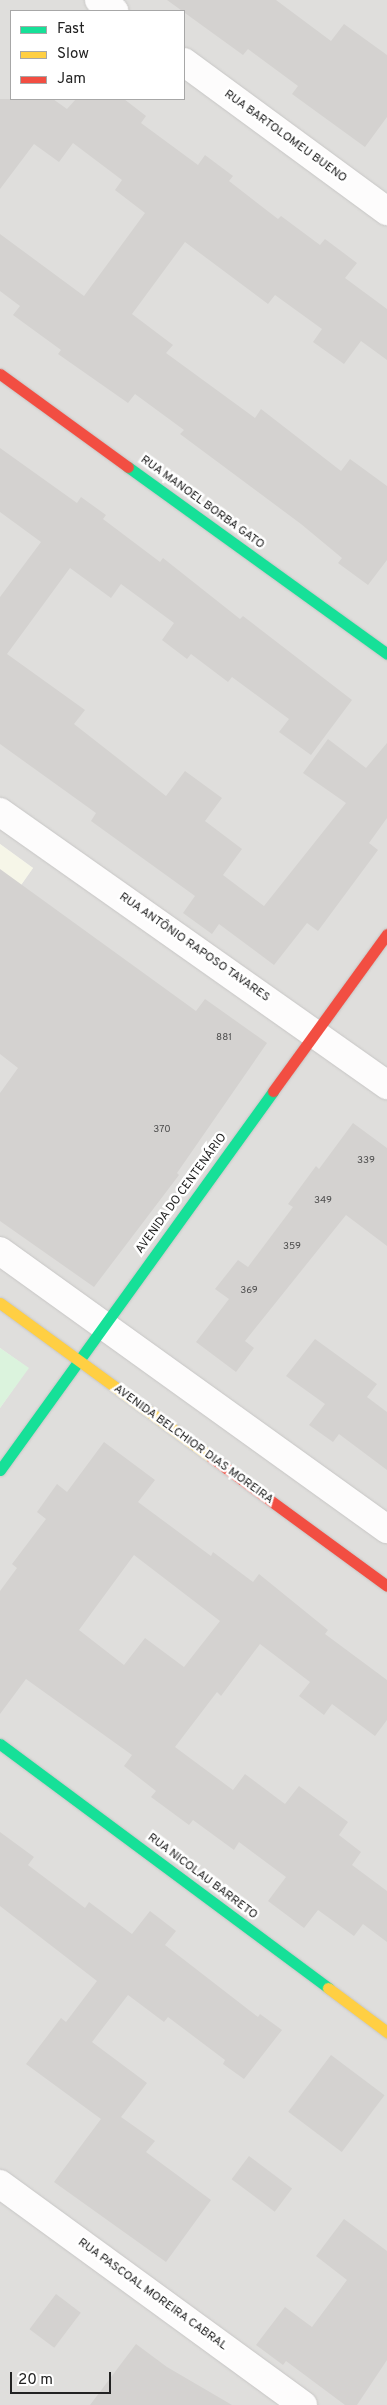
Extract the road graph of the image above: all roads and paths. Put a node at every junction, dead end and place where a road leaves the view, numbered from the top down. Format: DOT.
graph roads {
  1 [pos="99,0"];
  2 [pos="113,10"];
  3 [pos="185,63"];
  4 [pos="387,211"];
  5 [pos="0,374"];
  6 [pos="387,654"];
  7 [pos="0,812"];
  8 [pos="387,934"];
  9 [pos="315,1033"];
  10 [pos="387,1085"];
  11 [pos="0,1252"];
  12 [pos="0,1303"];
  13 [pos="104,1327"];
  14 [pos="79,1361"];
  15 [pos="0,1470"];
  16 [pos="387,1529"];
  17 [pos="387,1586"];
  18 [pos="0,1744"];
  19 [pos="387,2032"];
  20 [pos="0,2184"];
  21 [pos="303,2405"];
  1 -- 2 [label="street"];
  3 -- 4 [label="street, RUA BARTOLOMEU BUENO"];
  5 -- 6 [label="street, RUA MANOEL BORBA GATO"];
  7 -- 9 [label="street, RUA ANTÔNIO RAPOSO TAVARES"];
  8 -- 9 [label="street, AVENIDA DO CENTENÁRIO"];
  9 -- 10 [label="street, RUA ANTÔNIO RAPOSO TAVARES"];
  9 -- 13 [label="street, AVENIDA DO CENTENÁRIO"];
  11 -- 13 [label="street"];
  12 -- 14 [label="street, AVENIDA BELCHIOR DIAS MOREIRA"];
  13 -- 14 [label="street, AVENIDA DO CENTENÁRIO"];
  13 -- 16 [label="street"];
  14 -- 15 [label="street, AVENIDA DO CENTENÁRIO"];
  14 -- 17 [label="street, AVENIDA BELCHIOR DIAS MOREIRA"];
  18 -- 19 [label="street, RUA NICOLAU BARRETO"];
  20 -- 21 [label="street, RUA PASCOAL MOREIRA CABRAL"];
}
